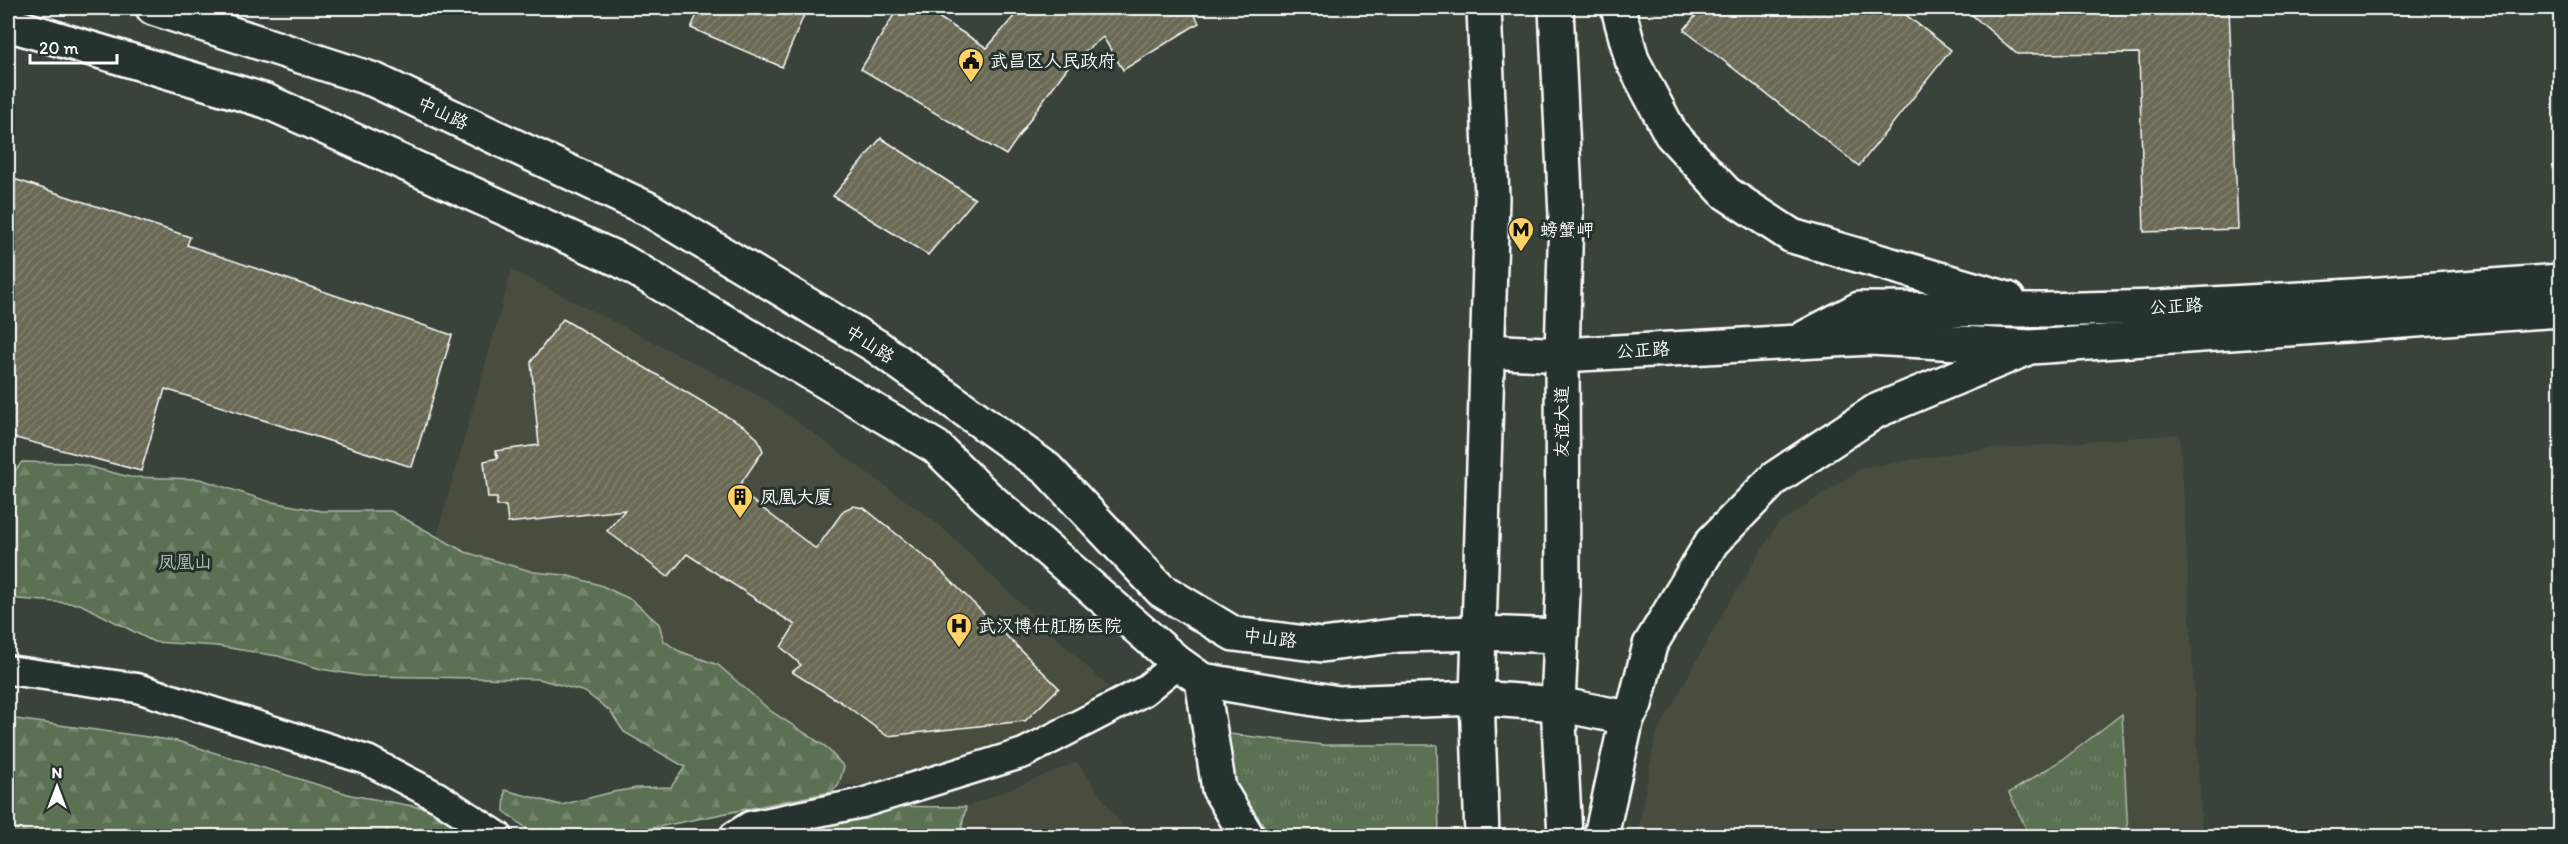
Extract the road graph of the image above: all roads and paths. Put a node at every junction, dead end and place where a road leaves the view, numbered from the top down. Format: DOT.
graph roads {
  1 [pos="153,8"];
  2 [pos="1484,8"];
  3 [pos="1556,8"];
  4 [pos="1618,8"];
  5 [pos="8,24"];
  6 [pos="2560,281"];
  7 [pos="2044,310"];
  8 [pos="2560,310"];
  9 [pos="1799,341"];
  10 [pos="2031,347"];
  11 [pos="1488,351"];
  12 [pos="1562,355"];
  13 [pos="1480,633"];
  14 [pos="1560,636"];
  15 [pos="8,670"];
  16 [pos="1190,671"];
  17 [pos="1477,698"];
  18 [pos="1558,704"];
  19 [pos="1627,718"];
  20 [pos="498,837"];
  21 [pos="734,837"];
  22 [pos="1247,837"];
  23 [pos="1482,837"];
  24 [pos="1565,837"];
  25 [pos="1601,837"];
  1 -- 13 [label="main road, 中山路"];
  2 -- 11 [label="main road"];
  3 -- 12 [label="main road, 友谊大道"];
  4 -- 7 [label="main road"];
  5 -- 16 [label="main road"];
  6 -- 7 [label="main road, 公正路"];
  7 -- 9 [label="main road, 公正路"];
  8 -- 10 [label="main road, 公正路"];
  9 -- 10 [label="main road, 公正路"];
  9 -- 12 [label="main road, 公正路"];
  10 -- 19 [label="main road"];
  11 -- 12 [label="main road, 公正路"];
  11 -- 13 [label="main road"];
  12 -- 14 [label="main road, 友谊大道"];
  13 -- 14 [label="main road, 中山路"];
  13 -- 17 [label="main road"];
  14 -- 18 [label="main road, 友谊大道"];
  15 -- 20 [label="street"];
  16 -- 17 [label="main road"];
  16 -- 21 [label="street"];
  16 -- 22 [label="main road"];
  17 -- 18 [label="main road"];
  17 -- 23 [label="main road"];
  18 -- 19 [label="main road"];
  18 -- 24 [label="main road, 友谊大道"];
  19 -- 25 [label="main road"];
}
